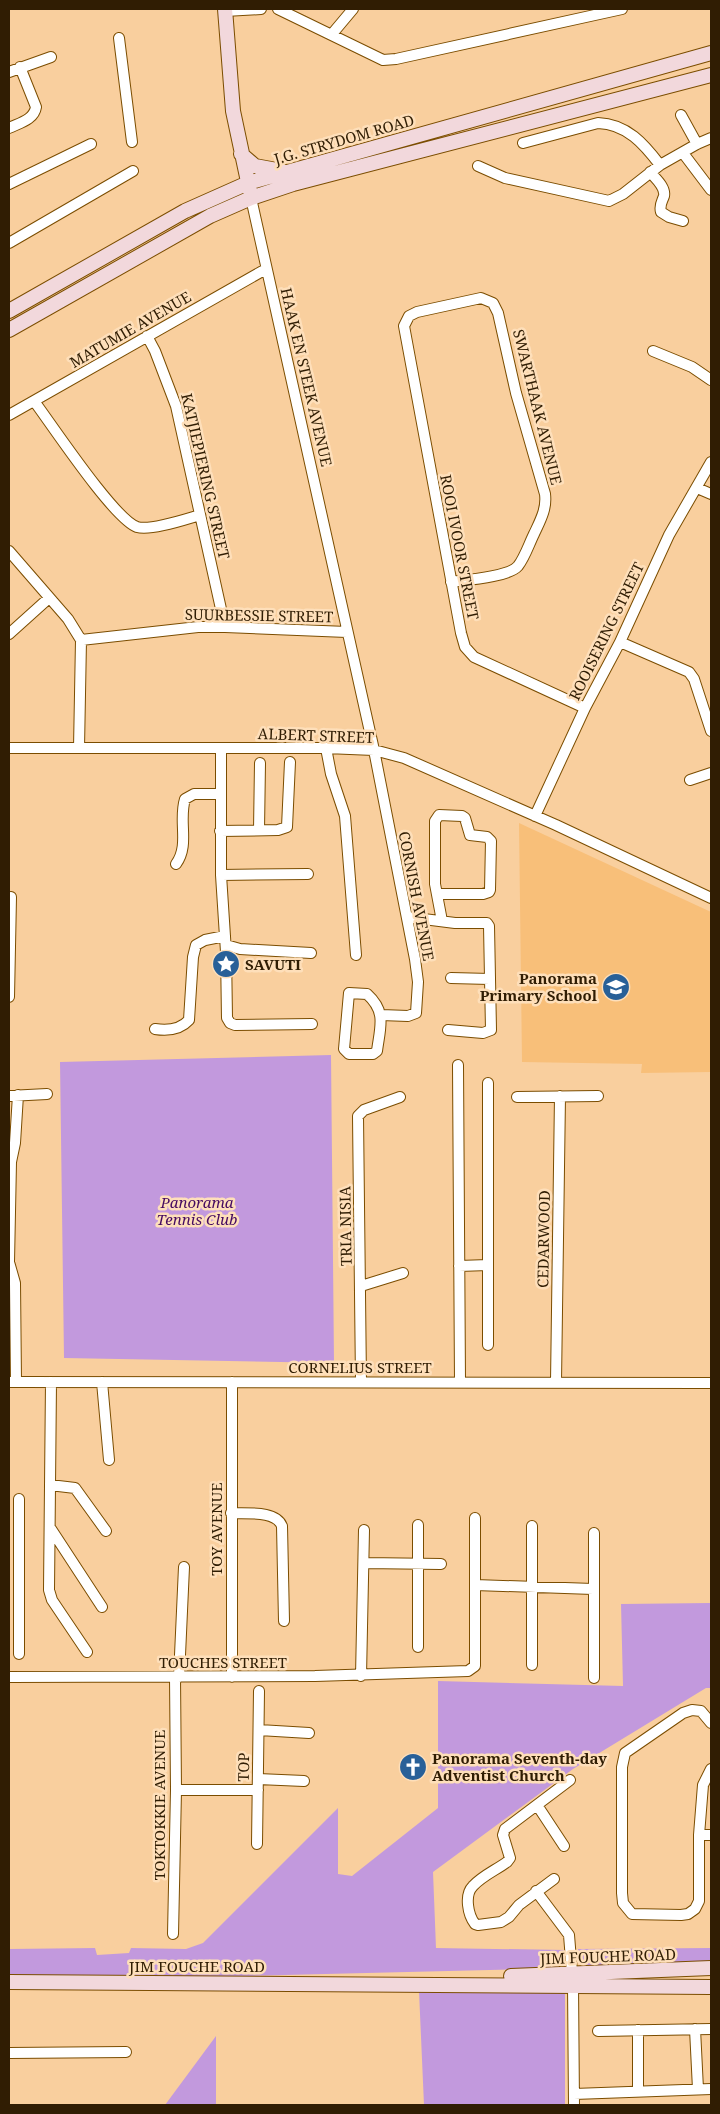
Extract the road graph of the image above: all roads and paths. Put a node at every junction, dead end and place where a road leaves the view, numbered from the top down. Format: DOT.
graph roads {
  1 [pos="261,9"];
  2 [pos="278,9"];
  3 [pos="353,9"];
  4 [pos="622,9"];
  5 [pos="225,10"];
  6 [pos="332,34"];
  7 [pos="119,38"];
  8 [pos="711,53"];
  9 [pos="51,57"];
  10 [pos="20,67"];
  11 [pos="9,72"];
  12 [pos="711,75"];
  13 [pos="681,115"];
  14 [pos="9,128"];
  15 [pos="711,138"];
  16 [pos="132,142"];
  17 [pos="523,143"];
  18 [pos="91,144"];
  19 [pos="697,144"];
  20 [pos="683,153"];
  21 [pos="240,154"];
  22 [pos="660,165"];
  23 [pos="478,166"];
  24 [pos="133,171"];
  25 [pos="289,171"];
  26 [pos="650,172"];
  27 [pos="9,184"];
  28 [pos="248,184"];
  29 [pos="711,190"];
  30 [pos="251,198"];
  31 [pos="684,222"];
  32 [pos="9,243"];
  33 [pos="266,269"];
  34 [pos="9,311"];
  35 [pos="406,319"];
  36 [pos="9,330"];
  37 [pos="147,336"];
  38 [pos="653,351"];
  39 [pos="711,380"];
  40 [pos="34,401"];
  41 [pos="9,415"];
  42 [pos="711,462"];
  43 [pos="696,488"];
  44 [pos="711,494"];
  45 [pos="200,515"];
  46 [pos="9,551"];
  47 [pos="451,582"];
  48 [pos="49,598"];
  49 [pos="225,627"];
  50 [pos="347,632"];
  51 [pos="9,634"];
  52 [pos="81,640"];
  53 [pos="620,642"];
  54 [pos="585,708"];
  55 [pos="711,731"];
  56 [pos="9,748"];
  57 [pos="79,748"];
  58 [pos="221,748"];
  59 [pos="326,748"];
  60 [pos="374,750"];
  61 [pos="290,762"];
  62 [pos="260,763"];
  63 [pos="711,773"];
  64 [pos="690,780"];
  65 [pos="220,794"];
  66 [pos="535,816"];
  67 [pos="259,830"];
  68 [pos="220,831"];
  69 [pos="176,864"];
  70 [pos="308,874"];
  71 [pos="221,875"];
  72 [pos="437,894"];
  73 [pos="11,897"];
  74 [pos="711,898"];
  75 [pos="408,917"];
  76 [pos="442,921"];
  77 [pos="226,944"];
  78 [pos="9,946"];
  79 [pos="311,953"];
  80 [pos="356,954"];
  81 [pos="451,978"];
  82 [pos="490,979"];
  83 [pos="9,997"];
  84 [pos="381,1015"];
  85 [pos="312,1024"];
  86 [pos="155,1029"];
  87 [pos="448,1030"];
  88 [pos="458,1065"];
  89 [pos="488,1083"];
  90 [pos="47,1094"];
  91 [pos="13,1096"];
  92 [pos="560,1096"];
  93 [pos="598,1096"];
  94 [pos="400,1097"];
  95 [pos="517,1097"];
  96 [pos="488,1265"];
  97 [pos="459,1266"];
  98 [pos="402,1273"];
  99 [pos="361,1286"];
  100 [pos="488,1345"];
  101 [pos="12,1382"];
  102 [pos="51,1382"];
  103 [pos="102,1382"];
  104 [pos="232,1382"];
  105 [pos="361,1382"];
  106 [pos="460,1382"];
  107 [pos="556,1382"];
  108 [pos="711,1383"];
  109 [pos="109,1460"];
  110 [pos="50,1485"];
  111 [pos="19,1499"];
  112 [pos="231,1513"];
  113 [pos="476,1518"];
  114 [pos="418,1525"];
  115 [pos="532,1526"];
  116 [pos="51,1529"];
  117 [pos="364,1530"];
  118 [pos="106,1531"];
  119 [pos="594,1532"];
  120 [pos="364,1563"];
  121 [pos="418,1564"];
  122 [pos="441,1564"];
  123 [pos="184,1567"];
  124 [pos="14,1584"];
  125 [pos="476,1585"];
  126 [pos="532,1588"];
  127 [pos="593,1588"];
  128 [pos="102,1607"];
  129 [pos="284,1621"];
  130 [pos="418,1647"];
  131 [pos="87,1652"];
  132 [pos="19,1654"];
  133 [pos="532,1665"];
  134 [pos="9,1676"];
  135 [pos="232,1676"];
  136 [pos="360,1676"];
  137 [pos="177,1677"];
  138 [pos="594,1678"];
  139 [pos="259,1691"];
  140 [pos="711,1724"];
  141 [pos="259,1730"];
  142 [pos="309,1733"];
  143 [pos="711,1769"];
  144 [pos="258,1779"];
  145 [pos="570,1780"];
  146 [pos="304,1781"];
  147 [pos="176,1790"];
  148 [pos="258,1790"];
  149 [pos="537,1805"];
  150 [pos="711,1834"];
  151 [pos="699,1835"];
  152 [pos="256,1844"];
  153 [pos="564,1846"];
  154 [pos="554,1879"];
  155 [pos="536,1891"];
  156 [pos="173,1934"];
  157 [pos="711,1968"];
  158 [pos="572,1979"];
  159 [pos="9,1982"];
  160 [pos="711,1987"];
  161 [pos="711,2029"];
  162 [pos="638,2030"];
  163 [pos="696,2030"];
  164 [pos="598,2031"];
  165 [pos="126,2052"];
  166 [pos="9,2053"];
  167 [pos="698,2089"];
  168 [pos="711,2089"];
  169 [pos="638,2092"];
  170 [pos="574,2094"];
  171 [pos="574,2105"];
  1 -- 5 [label="street"];
  2 -- 6 [label="street"];
  3 -- 6 [label="street"];
  4 -- 6 [label="street"];
  5 -- 21 [label="street, HAAK EN STEEK AVENUE"];
  7 -- 16 [label="street"];
  8 -- 25 [label="street, J.G. STRYDOM ROAD"];
  9 -- 10 [label="street"];
  10 -- 11 [label="street"];
  10 -- 14 [label="street"];
  12 -- 30 [label="street, J.G. STRYDOM ROAD"];
  13 -- 19 [label="street"];
  15 -- 19 [label="street"];
  17 -- 22 [label="street"];
  18 -- 27 [label="street"];
  19 -- 20 [label="street"];
  20 -- 22 [label="street"];
  20 -- 29 [label="street"];
  21 -- 25 [label="street"];
  21 -- 28 [label="street, HAAK EN STEEK AVENUE"];
  22 -- 26 [label="street"];
  23 -- 26 [label="street"];
  24 -- 32 [label="street"];
  25 -- 28 [label="street, J.G. STRYDOM ROAD"];
  26 -- 31 [label="street"];
  28 -- 30 [label="street, HAAK EN STEEK AVENUE"];
  28 -- 34 [label="street, J.G. STRYDOM ROAD"];
  30 -- 33 [label="street, HAAK EN STEEK AVENUE"];
  30 -- 36 [label="street, J.G. STRYDOM ROAD"];
  33 -- 37 [label="street, MATUMIE AVENUE"];
  33 -- 50 [label="street, HAAK EN STEEK AVENUE"];
  35 -- 47 [label="street, ROOI IVOOR STREET"];
  35 -- 47 [label="street, SWARTHAAK AVENUE"];
  37 -- 40 [label="street, MATUMIE AVENUE"];
  37 -- 45 [label="street, KATJIEPIERING STREET"];
  38 -- 39 [label="street"];
  40 -- 41 [label="street, MATUMIE AVENUE"];
  40 -- 45 [label="street"];
  42 -- 43 [label="street, ROOISERING STREET"];
  43 -- 44 [label="street"];
  43 -- 53 [label="street, ROOISERING STREET"];
  45 -- 49 [label="street, KATJIEPIERING STREET"];
  46 -- 48 [label="street"];
  47 -- 54 [label="street, ROOI IVOOR STREET"];
  48 -- 51 [label="street"];
  48 -- 52 [label="street"];
  49 -- 50 [label="street, SUURBESSIE STREET"];
  49 -- 52 [label="street, SUURBESSIE STREET"];
  50 -- 60 [label="street, HAAK EN STEEK AVENUE"];
  52 -- 57 [label="street"];
  53 -- 54 [label="street, ROOISERING STREET"];
  53 -- 55 [label="street"];
  54 -- 66 [label="street, ROOISERING STREET"];
  56 -- 57 [label="street, ALBERT STREET"];
  57 -- 58 [label="street, ALBERT STREET"];
  58 -- 59 [label="street, ALBERT STREET"];
  58 -- 65 [label="street"];
  59 -- 60 [label="street, ALBERT STREET"];
  59 -- 80 [label="street"];
  60 -- 66 [label="street, ALBERT STREET"];
  60 -- 75 [label="street, CORNISH AVENUE"];
  61 -- 67 [label="street"];
  62 -- 67 [label="street"];
  63 -- 64 [label="street"];
  65 -- 68 [label="street"];
  65 -- 69 [label="street"];
  66 -- 74 [label="street, ALBERT STREET"];
  67 -- 68 [label="street"];
  68 -- 71 [label="street"];
  70 -- 71 [label="street"];
  71 -- 77 [label="street"];
  72 -- 72 [label="street"];
  72 -- 76 [label="street"];
  73 -- 78 [label="street"];
  75 -- 76 [label="street"];
  75 -- 84 [label="street, CORNISH AVENUE"];
  76 -- 82 [label="street"];
  77 -- 79 [label="street"];
  77 -- 85 [label="street"];
  77 -- 86 [label="street"];
  78 -- 83 [label="street"];
  81 -- 82 [label="street"];
  82 -- 87 [label="street"];
  84 -- 84 [label="street"];
  88 -- 97 [label="street"];
  89 -- 96 [label="street"];
  90 -- 91 [label="street"];
  91 -- 101 [label="street"];
  92 -- 93 [label="street"];
  92 -- 95 [label="street"];
  92 -- 107 [label="street, CEDARWOOD"];
  94 -- 99 [label="street, TRIA NISIA"];
  96 -- 97 [label="street"];
  96 -- 100 [label="street"];
  97 -- 106 [label="street"];
  98 -- 99 [label="street"];
  99 -- 105 [label="street, TRIA NISIA"];
  101 -- 102 [label="street, CORNELIUS STREET"];
  102 -- 103 [label="street, CORNELIUS STREET"];
  102 -- 110 [label="street"];
  103 -- 104 [label="street, CORNELIUS STREET"];
  103 -- 109 [label="street"];
  104 -- 105 [label="street, CORNELIUS STREET"];
  104 -- 112 [label="street, TOY AVENUE"];
  105 -- 106 [label="street, CORNELIUS STREET"];
  106 -- 107 [label="street, CORNELIUS STREET"];
  107 -- 108 [label="street, CORNELIUS STREET"];
  110 -- 116 [label="street"];
  110 -- 118 [label="street"];
  111 -- 124 [label="street"];
  112 -- 129 [label="street"];
  112 -- 135 [label="street, TOY AVENUE"];
  113 -- 125 [label="street"];
  114 -- 121 [label="street"];
  115 -- 126 [label="street"];
  116 -- 128 [label="street"];
  116 -- 131 [label="street"];
  117 -- 120 [label="street"];
  119 -- 127 [label="street"];
  120 -- 121 [label="street"];
  120 -- 136 [label="street"];
  121 -- 122 [label="street"];
  121 -- 130 [label="street"];
  123 -- 137 [label="street, TOKTOKKIE AVENUE"];
  124 -- 132 [label="street"];
  125 -- 126 [label="street"];
  125 -- 136 [label="street, TOUCHES STREET"];
  126 -- 127 [label="street"];
  126 -- 133 [label="street"];
  127 -- 138 [label="street"];
  134 -- 137 [label="street, TOUCHES STREET"];
  135 -- 136 [label="street, TOUCHES STREET"];
  135 -- 137 [label="street, TOUCHES STREET"];
  137 -- 147 [label="street, TOKTOKKIE AVENUE"];
  139 -- 141 [label="street, TOP"];
  140 -- 151 [label="street"];
  141 -- 142 [label="street"];
  141 -- 144 [label="street, TOP"];
  143 -- 151 [label="street"];
  144 -- 146 [label="street"];
  144 -- 148 [label="street, TOP"];
  145 -- 149 [label="street"];
  147 -- 148 [label="street"];
  147 -- 156 [label="street, TOKTOKKIE AVENUE"];
  148 -- 152 [label="street, TOP"];
  149 -- 153 [label="street"];
  149 -- 155 [label="street"];
  150 -- 151 [label="street"];
  154 -- 155 [label="street"];
  155 -- 158 [label="street"];
  157 -- 158 [label="street, JIM FOUCHE ROAD"];
  158 -- 159 [label="street, JIM FOUCHE ROAD"];
  158 -- 160 [label="street, JIM FOUCHE ROAD"];
  158 -- 170 [label="street"];
  161 -- 163 [label="street"];
  162 -- 163 [label="street"];
  162 -- 164 [label="street"];
  162 -- 169 [label="street"];
  163 -- 167 [label="street"];
  165 -- 166 [label="street"];
  167 -- 168 [label="street"];
  167 -- 169 [label="street"];
  169 -- 170 [label="street"];
  170 -- 171 [label="street"];
}
